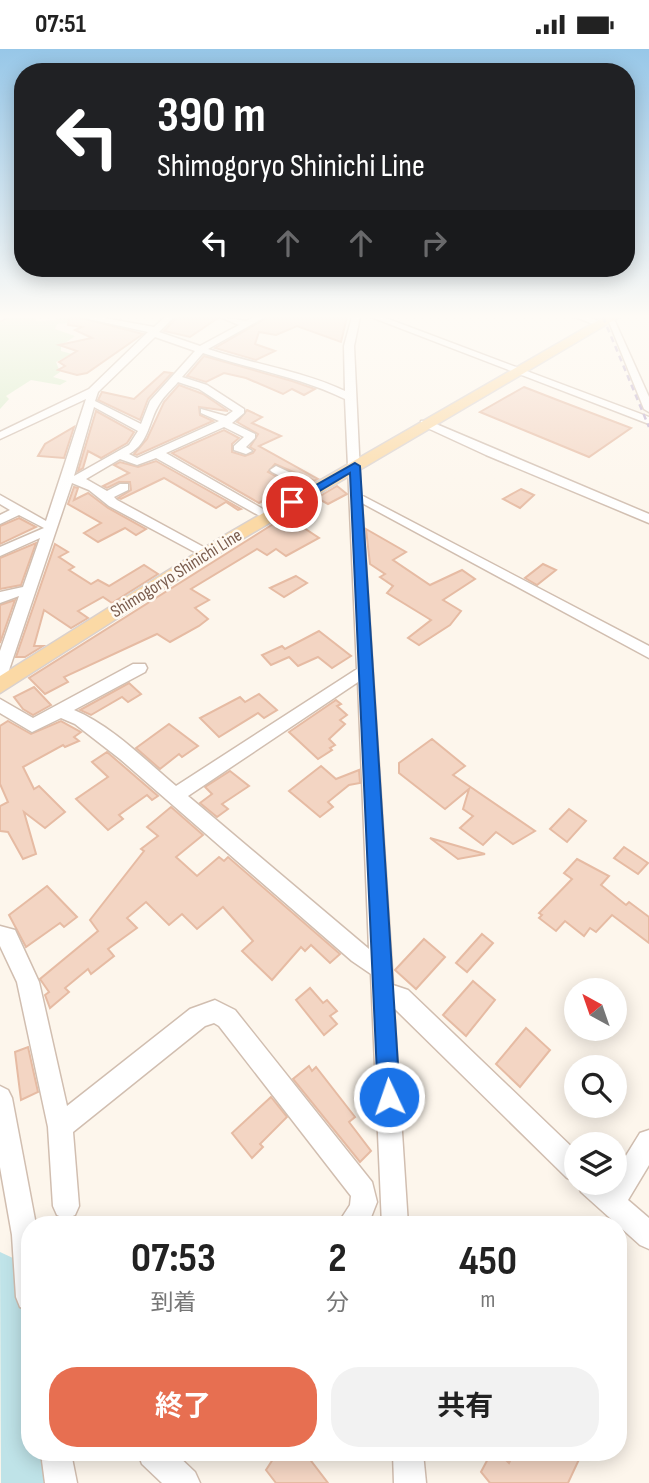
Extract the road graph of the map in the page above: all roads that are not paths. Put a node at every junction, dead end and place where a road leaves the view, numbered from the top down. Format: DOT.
graph roads {
  1 [pos="104,384"];
  2 [pos="170,384"];
  3 [pos="193,384"];
  4 [pos="322,384"];
  5 [pos="350,384"];
  6 [pos="494,384"];
  7 [pos="554,384"];
  8 [pos="637,384"];
  9 [pos="92,397"];
  10 [pos="350,397"];
  11 [pos="649,409"];
  12 [pos="205,411"];
  13 [pos="649,421"];
  14 [pos="226,422"];
  15 [pos="425,423"];
  16 [pos="145,430"];
  17 [pos="0,436"];
  18 [pos="246,451"];
  19 [pos="157,453"];
  20 [pos="121,455"];
  21 [pos="355,466"];
  22 [pos="276,470"];
  23 [pos="72,479"];
  24 [pos="124,487"];
  25 [pos="315,489"];
  26 [pos="107,496"];
  27 [pos="355,498"];
  28 [pos="0,499"];
  29 [pos="19,510"];
  30 [pos="269,516"];
  31 [pos="649,519"];
  32 [pos="0,520"];
  33 [pos="50,528"];
  34 [pos="0,552"];
  35 [pos="204,553"];
  36 [pos="28,591"];
  37 [pos="0,598"];
  38 [pos="649,653"];
  39 [pos="139,668"];
  40 [pos="0,673"];
  41 [pos="365,674"];
  42 [pos="0,686"];
  43 [pos="0,705"];
  44 [pos="60,711"];
  45 [pos="176,795"];
  46 [pos="0,936"];
  47 [pos="383,982"];
  48 [pos="0,1098"];
  49 [pos="60,1127"];
  50 [pos="649,1142"];
  51 [pos="564,1157"];
  52 [pos="603,1195"];
  53 [pos="612,1203"];
  54 [pos="66,1206"];
  55 [pos="24,1216"];
  56 [pos="360,1216"];
  57 [pos="395,1216"];
  58 [pos="627,1216"];
  59 [pos="627,1216"];
  60 [pos="649,1236"];
  61 [pos="57,1461"];
  62 [pos="161,1461"];
  63 [pos="409,1461"];
  64 [pos="61,1483"];
  65 [pos="184,1483"];
  66 [pos="410,1483"];
  1 -- 9 [label="street"];
  2 -- 16 [label="street"];
  3 -- 14 [label="street"];
  4 -- 10 [label="street"];
  5 -- 10 [label="street"];
  6 -- 15 [label="main road, Shimogoryo Shinichi Line"];
  7 -- 13 [label="street"];
  8 -- 11 [label="street"];
  9 -- 16 [label="street"];
  9 -- 17 [label="street"];
  9 -- 23 [label="street"];
  10 -- 21 [label="street"];
  12 -- 14 [label="street"];
  14 -- 18 [label="street"];
  14 -- 19 [label="street"];
  15 -- 21 [label="main road, Shimogoryo Shinichi Line"];
  15 -- 31 [label="street"];
  16 -- 20 [label="street"];
  19 -- 20 [label="street"];
  19 -- 30 [label="street"];
  20 -- 23 [label="street"];
  21 -- 25 [label="main road, Shimogoryo Shinichi Line"];
  21 -- 27 [label="street"];
  22 -- 25 [label="street"];
  23 -- 26 [label="street"];
  23 -- 33 [label="street"];
  24 -- 26 [label="street"];
  25 -- 30 [label="main road, Shimogoryo Shinichi Line"];
  26 -- 35 [label="street"];
  27 -- 38 [label="street"];
  27 -- 41 [label="street"];
  28 -- 29 [label="street"];
  29 -- 32 [label="street"];
  29 -- 33 [label="street"];
  30 -- 35 [label="main road, Shimogoryo Shinichi Line"];
  33 -- 34 [label="street"];
  33 -- 36 [label="street"];
  35 -- 42 [label="main road, Shimogoryo Shinichi Line"];
  36 -- 37 [label="street"];
  36 -- 40 [label="street"];
  39 -- 44 [label="street"];
  41 -- 45 [label="street"];
  41 -- 47 [label="street"];
  43 -- 44 [label="street"];
  44 -- 45 [label="street"];
  45 -- 47 [label="street"];
  46 -- 49 [label="street"];
  47 -- 51 [label="street"];
  47 -- 57 [label="street"];
  48 -- 55 [label="street"];
  49 -- 54 [label="street"];
  49 -- 56 [label="street"];
  50 -- 53 [label="street"];
  52 -- 53 [label="street"];
  53 -- 59 [label="street"];
  58 -- 60 [label="street"];
  61 -- 64 [label="street"];
  62 -- 65 [label="street"];
  63 -- 66 [label="street"];
}
